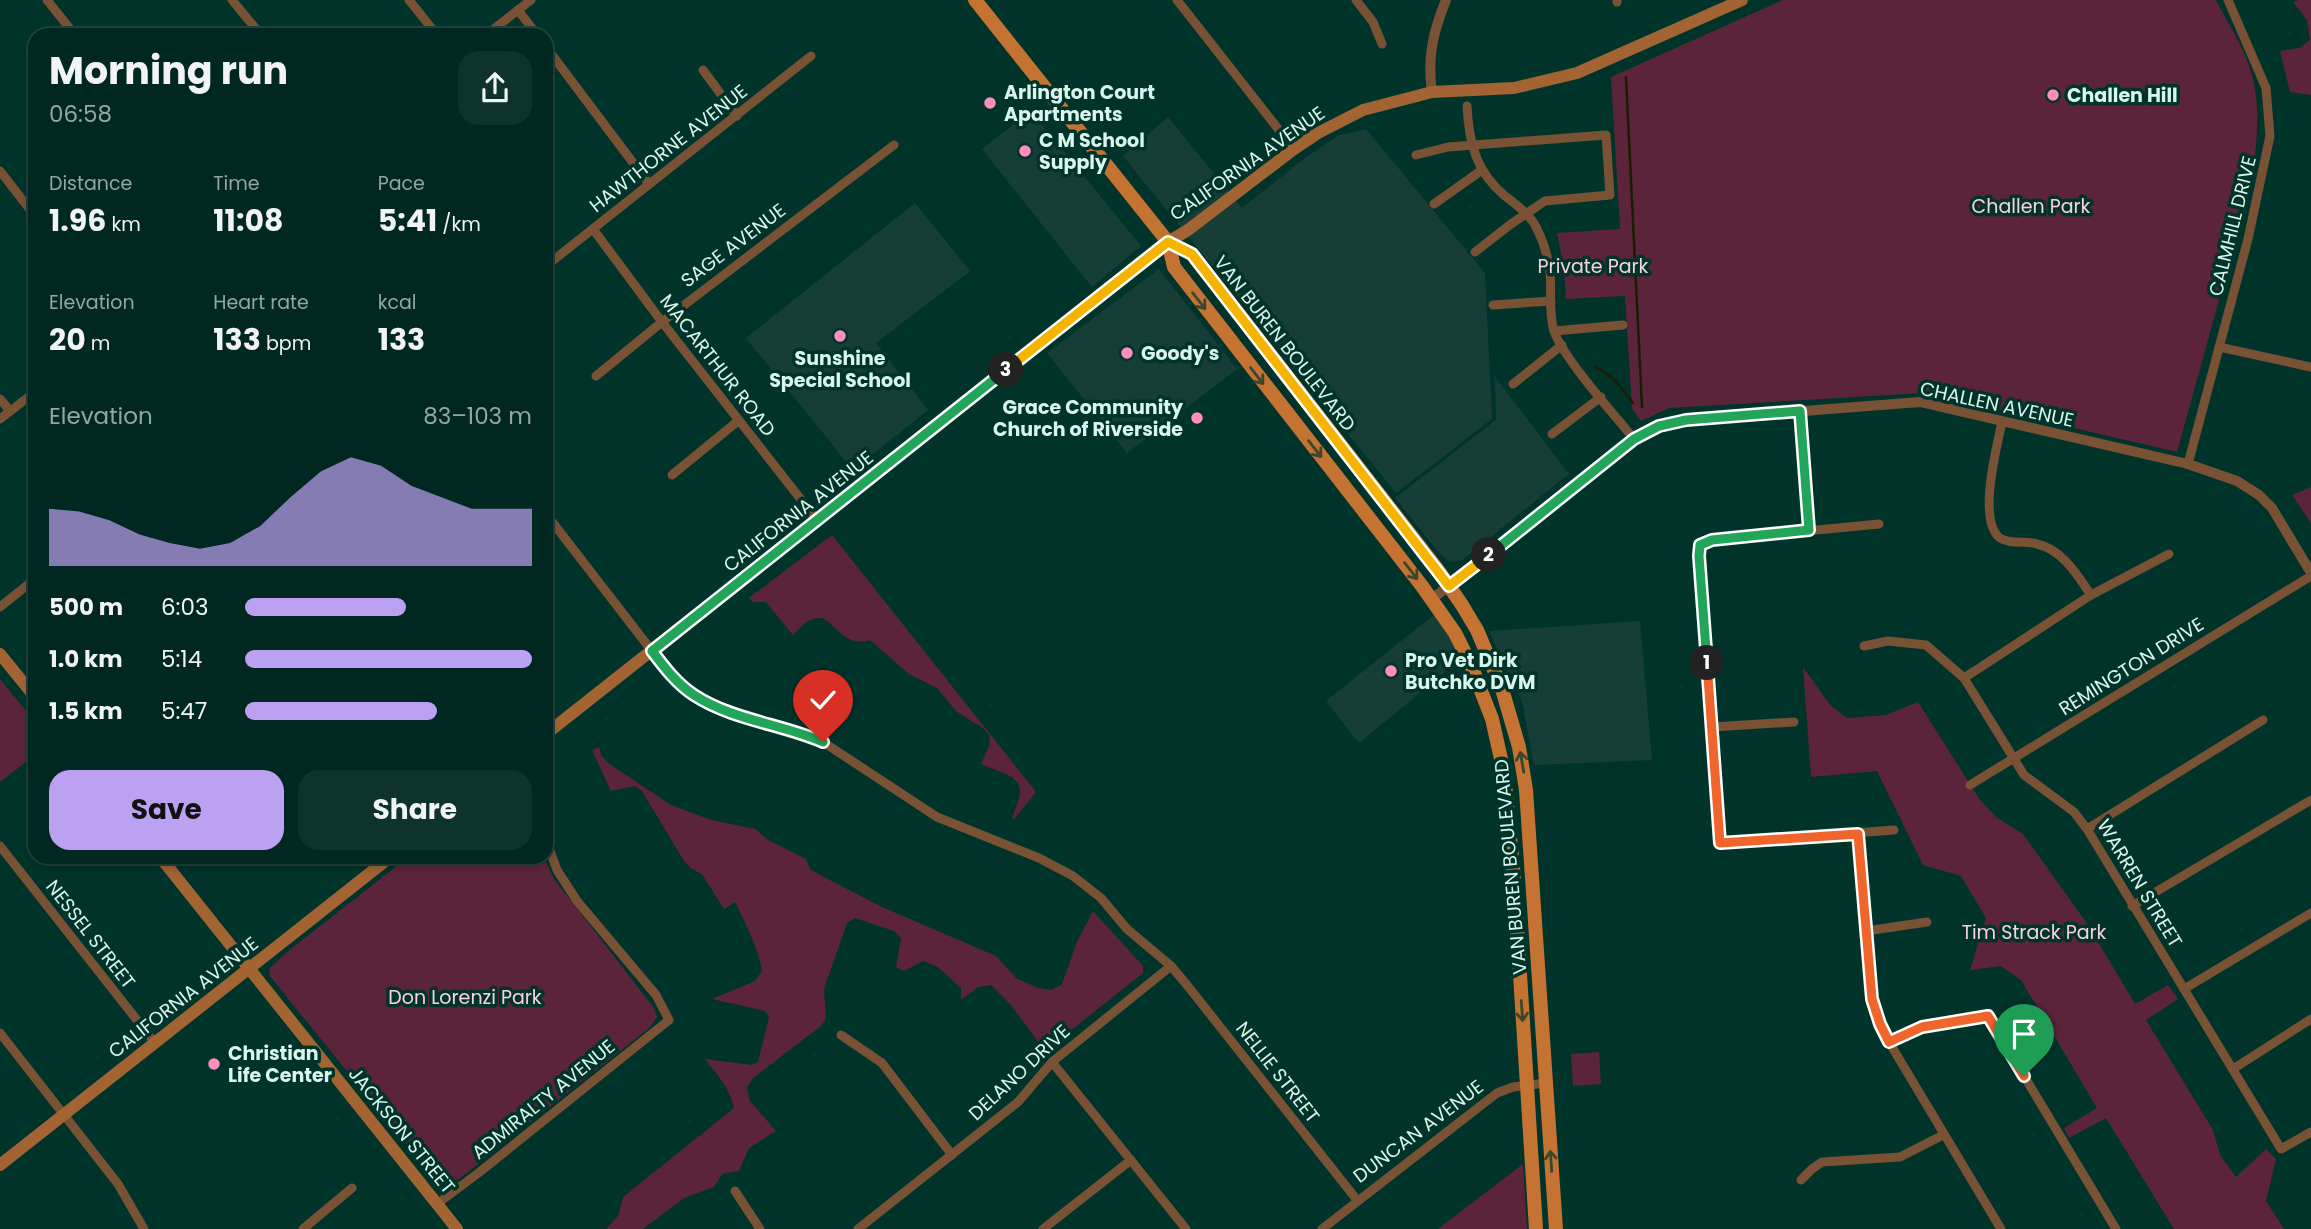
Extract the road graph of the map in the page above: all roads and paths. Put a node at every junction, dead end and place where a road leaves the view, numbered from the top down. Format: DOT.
graph roads {
  1 [pos="47,0"];
  2 [pos="232,0"];
  3 [pos="409,0"];
  4 [pos="531,0"];
  5 [pos="975,0"];
  6 [pos="1177,0"];
  7 [pos="1356,0"];
  8 [pos="1446,0"];
  9 [pos="1742,0"];
  10 [pos="2228,0"];
  11 [pos="518,10"];
  12 [pos="69,28"];
  13 [pos="255,28"];
  14 [pos="431,28"];
  15 [pos="495,28"];
  16 [pos="532,28"];
  17 [pos="1382,44"];
  18 [pos="553,56"];
  19 [pos="811,57"];
  20 [pos="703,71"];
  21 [pos="1432,92"];
  22 [pos="1467,106"];
  23 [pos="737,116"];
  24 [pos="894,145"];
  25 [pos="1471,146"];
  26 [pos="1294,149"];
  27 [pos="1416,155"];
  28 [pos="1482,170"];
  29 [pos="0,171"];
  30 [pos="649,184"];
  31 [pos="1434,204"];
  32 [pos="28,207"];
  33 [pos="1526,214"];
  34 [pos="593,229"];
  35 [pos="1168,242"];
  36 [pos="1475,252"];
  37 [pos="553,260"];
  38 [pos="1551,301"];
  39 [pos="1493,305"];
  40 [pos="662,322"];
  41 [pos="1623,325"];
  42 [pos="1555,331"];
  43 [pos="1562,345"];
  44 [pos="2219,347"];
  45 [pos="2311,367"];
  46 [pos="596,376"];
  47 [pos="1513,384"];
  48 [pos="28,397"];
  49 [pos="1601,397"];
  50 [pos="0,399"];
  51 [pos="10,411"];
  52 [pos="1800,411"];
  53 [pos="0,419"];
  54 [pos="738,421"];
  55 [pos="2002,422"];
  56 [pos="1552,434"];
  57 [pos="1634,439"];
  58 [pos="2188,464"];
  59 [pos="672,475"];
  60 [pos="817,520"];
  61 [pos="553,523"];
  62 [pos="1879,524"];
  63 [pos="1809,530"];
  64 [pos="2169,554"];
  65 [pos="2311,574"];
  66 [pos="28,585"];
  67 [pos="1449,586"];
  68 [pos="2091,595"];
  69 [pos="1432,599"];
  70 [pos="0,607"];
  71 [pos="1461,645"];
  72 [pos="1864,646"];
  73 [pos="652,651"];
  74 [pos="0,654"];
  75 [pos="1964,678"];
  76 [pos="28,688"];
  77 [pos="1506,698"];
  78 [pos="2263,720"];
  79 [pos="1794,722"];
  80 [pos="1712,727"];
  81 [pos="553,729"];
  82 [pos="2013,759"];
  83 [pos="1506,784"];
  84 [pos="1970,785"];
  85 [pos="2311,800"];
  86 [pos="2087,829"];
  87 [pos="1894,830"];
  88 [pos="1858,834"];
  89 [pos="0,846"];
  90 [pos="1531,853"];
  91 [pos="553,859"];
  92 [pos="166,864"];
  93 [pos="381,864"];
  94 [pos="2132,906"];
  95 [pos="2311,913"];
  96 [pos="1927,922"];
  97 [pos="1866,931"];
  98 [pos="1171,966"];
  99 [pos="248,969"];
  100 [pos="2184,989"];
  101 [pos="2311,1019"];
  102 [pos="0,1033"];
  103 [pos="841,1035"];
  104 [pos="1889,1042"];
  105 [pos="155,1043"];
  106 [pos="1052,1062"];
  107 [pos="2233,1069"];
  108 [pos="1546,1083"];
  109 [pos="1527,1085"];
  110 [pos="64,1115"];
  111 [pos="2311,1132"];
  112 [pos="1943,1135"];
  113 [pos="952,1155"];
  114 [pos="1131,1160"];
  115 [pos="0,1166"];
  116 [pos="1801,1180"];
  117 [pos="352,1188"];
  118 [pos="735,1191"];
  119 [pos="1357,1200"];
  120 [pos="437,1204"];
  121 [pos="144,1229"];
  122 [pos="303,1229"];
  123 [pos="457,1229"];
  124 [pos="760,1229"];
  125 [pos="858,1229"];
  126 [pos="1043,1229"];
  127 [pos="1186,1229"];
  128 [pos="1322,1229"];
  129 [pos="1536,1229"];
  130 [pos="1556,1229"];
  131 [pos="2001,1229"];
  132 [pos="2116,1229"];
  1 -- 12 [label="street"];
  2 -- 13 [label="street"];
  3 -- 14 [label="street"];
  4 -- 11 [label="street"];
  5 -- 35 [label="main road, VAN BUREN BOULEVARD"];
  6 -- 26 [label="street"];
  7 -- 17 [label="street"];
  8 -- 21 [label="street"];
  9 -- 21 [label="main road, CALIFORNIA AVENUE"];
  10 -- 44 [label="street, CALMHILL DRIVE"];
  11 -- 15 [label="street"];
  11 -- 16 [label="street"];
  18 -- 30 [label="street"];
  19 -- 23 [label="street, HAWTHORNE AVENUE"];
  20 -- 23 [label="street"];
  21 -- 26 [label="main road, CALIFORNIA AVENUE"];
  22 -- 25 [label="street"];
  23 -- 30 [label="street, HAWTHORNE AVENUE"];
  24 -- 40 [label="street, SAGE AVENUE"];
  25 -- 27 [label="street"];
  25 -- 28 [label="street"];
  25 -- 33 [label="street"];
  26 -- 35 [label="main road, CALIFORNIA AVENUE"];
  28 -- 31 [label="street"];
  28 -- 33 [label="street"];
  29 -- 32 [label="street"];
  30 -- 34 [label="street, HAWTHORNE AVENUE"];
  33 -- 36 [label="street"];
  33 -- 38 [label="street"];
  34 -- 37 [label="street, HAWTHORNE AVENUE"];
  34 -- 40 [label="street, MACARTHUR ROAD"];
  35 -- 60 [label="main road, CALIFORNIA AVENUE"];
  35 -- 67 [label="main road, VAN BUREN BOULEVARD"];
  35 -- 69 [label="main road, VAN BUREN BOULEVARD, one-way"];
  38 -- 39 [label="street"];
  38 -- 42 [label="street"];
  40 -- 46 [label="street, SAGE AVENUE"];
  40 -- 54 [label="street, MACARTHUR ROAD"];
  41 -- 42 [label="street"];
  42 -- 43 [label="street"];
  43 -- 47 [label="street"];
  43 -- 49 [label="street"];
  44 -- 45 [label="street"];
  44 -- 58 [label="street, CALMHILL DRIVE"];
  48 -- 51 [label="street"];
  49 -- 56 [label="street"];
  49 -- 57 [label="street"];
  50 -- 51 [label="street"];
  51 -- 53 [label="street"];
  52 -- 55 [label="street, CHALLEN AVENUE"];
  52 -- 57 [label="street, CHALLEN AVENUE"];
  52 -- 63 [label="street"];
  54 -- 59 [label="street"];
  54 -- 60 [label="street, MACARTHUR ROAD"];
  55 -- 58 [label="street, CHALLEN AVENUE"];
  55 -- 68 [label="street"];
  57 -- 67 [label="street, CHALLEN AVENUE"];
  58 -- 65 [label="street, CHALLEN AVENUE"];
  60 -- 73 [label="main road, CALIFORNIA AVENUE"];
  61 -- 73 [label="street, NELLIE STREET"];
  62 -- 63 [label="street"];
  63 -- 80 [label="street"];
  64 -- 68 [label="street"];
  65 -- 82 [label="street, REMINGTON DRIVE"];
  66 -- 70 [label="street"];
  67 -- 69 [label="street, CHALLEN AVENUE"];
  67 -- 77 [label="main road, VAN BUREN BOULEVARD"];
  68 -- 75 [label="street"];
  69 -- 71 [label="main road, VAN BUREN BOULEVARD"];
  71 -- 77 [label="main road"];
  71 -- 83 [label="main road, VAN BUREN BOULEVARD"];
  72 -- 75 [label="street, WARREN STREET"];
  73 -- 81 [label="main road, CALIFORNIA AVENUE"];
  73 -- 98 [label="street, NELLIE STREET"];
  74 -- 76 [label="main road"];
  75 -- 82 [label="street, WARREN STREET"];
  90 -- 77 [label="main road, VAN BUREN BOULEVARD, one-way"];
  78 -- 86 [label="street"];
  79 -- 80 [label="street"];
  80 -- 88 [label="street"];
  82 -- 84 [label="street, REMINGTON DRIVE"];
  82 -- 86 [label="street, WARREN STREET"];
  83 -- 90 [label="main road"];
  83 -- 109 [label="main road, VAN BUREN BOULEVARD, one-way"];
  85 -- 94 [label="street"];
  86 -- 94 [label="street, WARREN STREET"];
  87 -- 88 [label="street"];
  88 -- 97 [label="street"];
  89 -- 105 [label="street, NESSEL STREET"];
  90 -- 108 [label="main road, VAN BUREN BOULEVARD"];
  91 -- 120 [label="street, ADMIRALTY AVENUE"];
  92 -- 99 [label="main road, JACKSON STREET"];
  93 -- 99 [label="main road, CALIFORNIA AVENUE"];
  94 -- 100 [label="street, WARREN STREET"];
  95 -- 100 [label="street"];
  96 -- 97 [label="street"];
  97 -- 104 [label="street"];
  98 -- 106 [label="street, DELANO DRIVE"];
  98 -- 119 [label="street, NELLIE STREET"];
  99 -- 105 [label="main road, CALIFORNIA AVENUE"];
  99 -- 120 [label="main road, JACKSON STREET"];
  100 -- 107 [label="street, WARREN STREET"];
  101 -- 107 [label="street"];
  102 -- 110 [label="street"];
  103 -- 113 [label="street"];
  104 -- 112 [label="street"];
  104 -- 132 [label="street"];
  105 -- 110 [label="main road, CALIFORNIA AVENUE"];
  106 -- 113 [label="street, DELANO DRIVE"];
  106 -- 114 [label="street"];
  107 -- 111 [label="street, WARREN STREET"];
  108 -- 109 [label="street, DUNCAN AVENUE"];
  130 -- 108 [label="main road, VAN BUREN BOULEVARD, one-way"];
  109 -- 119 [label="street, DUNCAN AVENUE"];
  109 -- 129 [label="main road, VAN BUREN BOULEVARD"];
  110 -- 115 [label="main road, CALIFORNIA AVENUE"];
  110 -- 121 [label="street"];
  112 -- 116 [label="street"];
  112 -- 131 [label="street"];
  113 -- 125 [label="street, DELANO DRIVE"];
  114 -- 126 [label="street"];
  114 -- 127 [label="street"];
  117 -- 122 [label="street"];
  118 -- 124 [label="street"];
  119 -- 128 [label="street, DUNCAN AVENUE"];
  120 -- 123 [label="main road, JACKSON STREET"];
}
